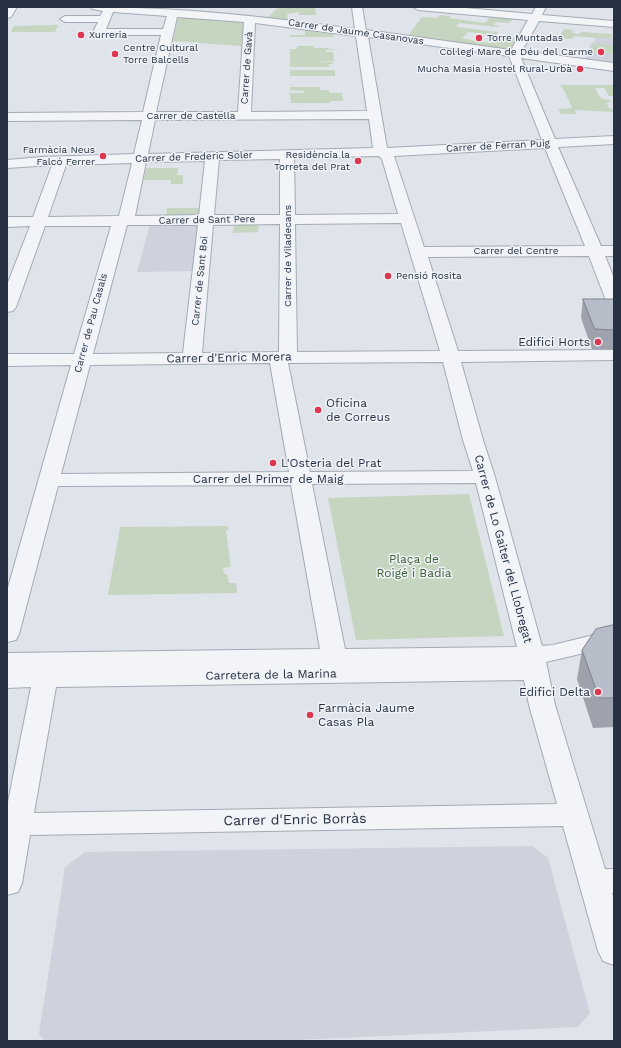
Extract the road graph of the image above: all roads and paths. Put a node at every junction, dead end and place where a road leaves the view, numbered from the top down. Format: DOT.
graph roads {
  1 [pos="12,7"];
  2 [pos="96,7"];
  3 [pos="105,7"];
  4 [pos="357,7"];
  5 [pos="418,7"];
  6 [pos="541,7"];
  7 [pos="173,13"];
  8 [pos="7,15"];
  9 [pos="536,17"];
  10 [pos="65,19"];
  11 [pos="105,19"];
  12 [pos="250,20"];
  13 [pos="614,24"];
  14 [pos="168,32"];
  15 [pos="361,32"];
  16 [pos="515,53"];
  17 [pos="614,67"];
  18 [pos="375,115"];
  19 [pos="148,116"];
  20 [pos="244,116"];
  21 [pos="7,117"];
  22 [pos="614,140"];
  23 [pos="551,143"];
  24 [pos="382,152"];
  25 [pos="287,154"];
  26 [pos="212,157"];
  27 [pos="140,159"];
  28 [pos="60,161"];
  29 [pos="7,164"];
  30 [pos="406,218"];
  31 [pos="288,219"];
  32 [pos="206,220"];
  33 [pos="122,221"];
  34 [pos="7,222"];
  35 [pos="39,222"];
  36 [pos="594,251"];
  37 [pos="614,251"];
  38 [pos="417,252"];
  39 [pos="614,298"];
  40 [pos="7,307"];
  41 [pos="614,355"];
  42 [pos="451,356"];
  43 [pos="283,357"];
  44 [pos="192,358"];
  45 [pos="81,359"];
  46 [pos="7,360"];
  47 [pos="485,477"];
  48 [pos="302,479"];
  49 [pos="50,480"];
  50 [pos="7,634"];
  51 [pos="614,638"];
  52 [pos="7,662"];
  53 [pos="533,663"];
  54 [pos="325,666"];
  55 [pos="45,678"];
  56 [pos="7,679"];
  57 [pos="573,815"];
  58 [pos="18,824"];
  59 [pos="604,881"];
  60 [pos="7,883"];
  61 [pos="614,951"];
  1 -- 8 [label="street"];
  2 -- 3 [label="street, Carrer de Jaume Casanovas"];
  3 -- 7 [label="street, Carrer de Jaume Casanovas"];
  3 -- 11 [label="street"];
  4 -- 15 [label="street, Carrer de Lo Gaiter del Llobregat"];
  5 -- 9 [label="street"];
  6 -- 9 [label="street"];
  7 -- 12 [label="street, Carrer de Jaume Casanovas"];
  7 -- 14 [label="street, Carrer de Pau Casals"];
  9 -- 13 [label="street"];
  9 -- 16 [label="street"];
  10 -- 11 [label="street"];
  11 -- 14 [label="street"];
  12 -- 15 [label="street, Carrer de Jaume Casanovas"];
  12 -- 20 [label="street, Carrer de Gavà"];
  14 -- 19 [label="street, Carrer de Pau Casals"];
  15 -- 16 [label="street, Carrer de Jaume Casanovas"];
  15 -- 18 [label="street, Carrer de Lo Gaiter del Llobregat"];
  16 -- 17 [label="street, Carrer de Jaume Casanovas"];
  16 -- 23 [label="street"];
  18 -- 20 [label="street, Carrer de Castella"];
  18 -- 24 [label="street, Carrer de Lo Gaiter del Llobregat"];
  19 -- 20 [label="street, Carrer de Castella"];
  19 -- 21 [label="street, Carrer de Castella"];
  19 -- 27 [label="street, Carrer de Pau Casals"];
  22 -- 23 [label="street, Carrer de Ferran Puig"];
  23 -- 24 [label="street, Carrer de Ferran Puig"];
  23 -- 36 [label="street"];
  24 -- 25 [label="street, Carrer de Frederic Soler"];
  24 -- 30 [label="street, Carrer de Lo Gaiter del Llobregat"];
  25 -- 26 [label="street, Carrer de Frederic Soler"];
  25 -- 31 [label="street, Carrer de Viladecans"];
  26 -- 27 [label="street, Carrer de Frederic Soler"];
  26 -- 32 [label="street, Carrer de Sant Boi"];
  27 -- 28 [label="street, Carrer de Frederic Soler"];
  27 -- 33 [label="street, Carrer de Pau Casals"];
  28 -- 29 [label="street, Carrer de Frederic Soler"];
  28 -- 35 [label="street"];
  30 -- 31 [label="street, Carrer de Sant Pere"];
  30 -- 38 [label="street, Carrer de Lo Gaiter del Llobregat"];
  31 -- 32 [label="street, Carrer de Sant Pere"];
  31 -- 43 [label="street, Carrer de Viladecans"];
  32 -- 33 [label="street, Carrer de Sant Pere"];
  32 -- 44 [label="street, Carrer de Sant Boi"];
  33 -- 35 [label="street, Carrer de Sant Pere"];
  33 -- 45 [label="street, Carrer de Pau Casals"];
  34 -- 35 [label="street, Carrer de Sant Pere"];
  35 -- 40 [label="street"];
  36 -- 37 [label="street, Carrer del Centre"];
  36 -- 38 [label="street, Carrer del Centre"];
  36 -- 39 [label="street"];
  38 -- 42 [label="street, Carrer de Lo Gaiter del Llobregat"];
  41 -- 42 [label="street, Carrer d'Enric Morera"];
  42 -- 43 [label="street, Carrer d'Enric Morera"];
  42 -- 47 [label="street, Carrer de Lo Gaiter del Llobregat"];
  43 -- 44 [label="street, Carrer d'Enric Morera"];
  43 -- 48 [label="street, Carrer de Viladecans"];
  44 -- 45 [label="street, Carrer d'Enric Morera"];
  45 -- 46 [label="street, Carrer d'Enric Morera"];
  45 -- 49 [label="street, Carrer de Pau Casals"];
  47 -- 48 [label="street, Carrer del Primer de Maig"];
  47 -- 53 [label="street, Carrer de Lo Gaiter del Llobregat"];
  48 -- 49 [label="street, Carrer del Primer de Maig"];
  48 -- 54 [label="street"];
  49 -- 50 [label="street, Carrer de Pau Casals"];
  51 -- 53 [label="street, Carretera de la Marina"];
  52 -- 54 [label="street, Carretera de la Marina"];
  53 -- 54 [label="street, Carretera de la Marina"];
  53 -- 57 [label="street, Carrer de Lo Gaiter del Llobregat"];
  54 -- 55 [label="street, Carretera de la Marina"];
  55 -- 56 [label="street, Carretera de la Marina"];
  55 -- 58 [label="street"];
  57 -- 58 [label="street, Carrer d'Enric Borràs"];
  57 -- 59 [label="street, Carrer de Lo Gaiter del Llobregat"];
  58 -- 60 [label="street"];
  59 -- 61 [label="street, Carrer de Lo Gaiter del Llobregat"];
}
